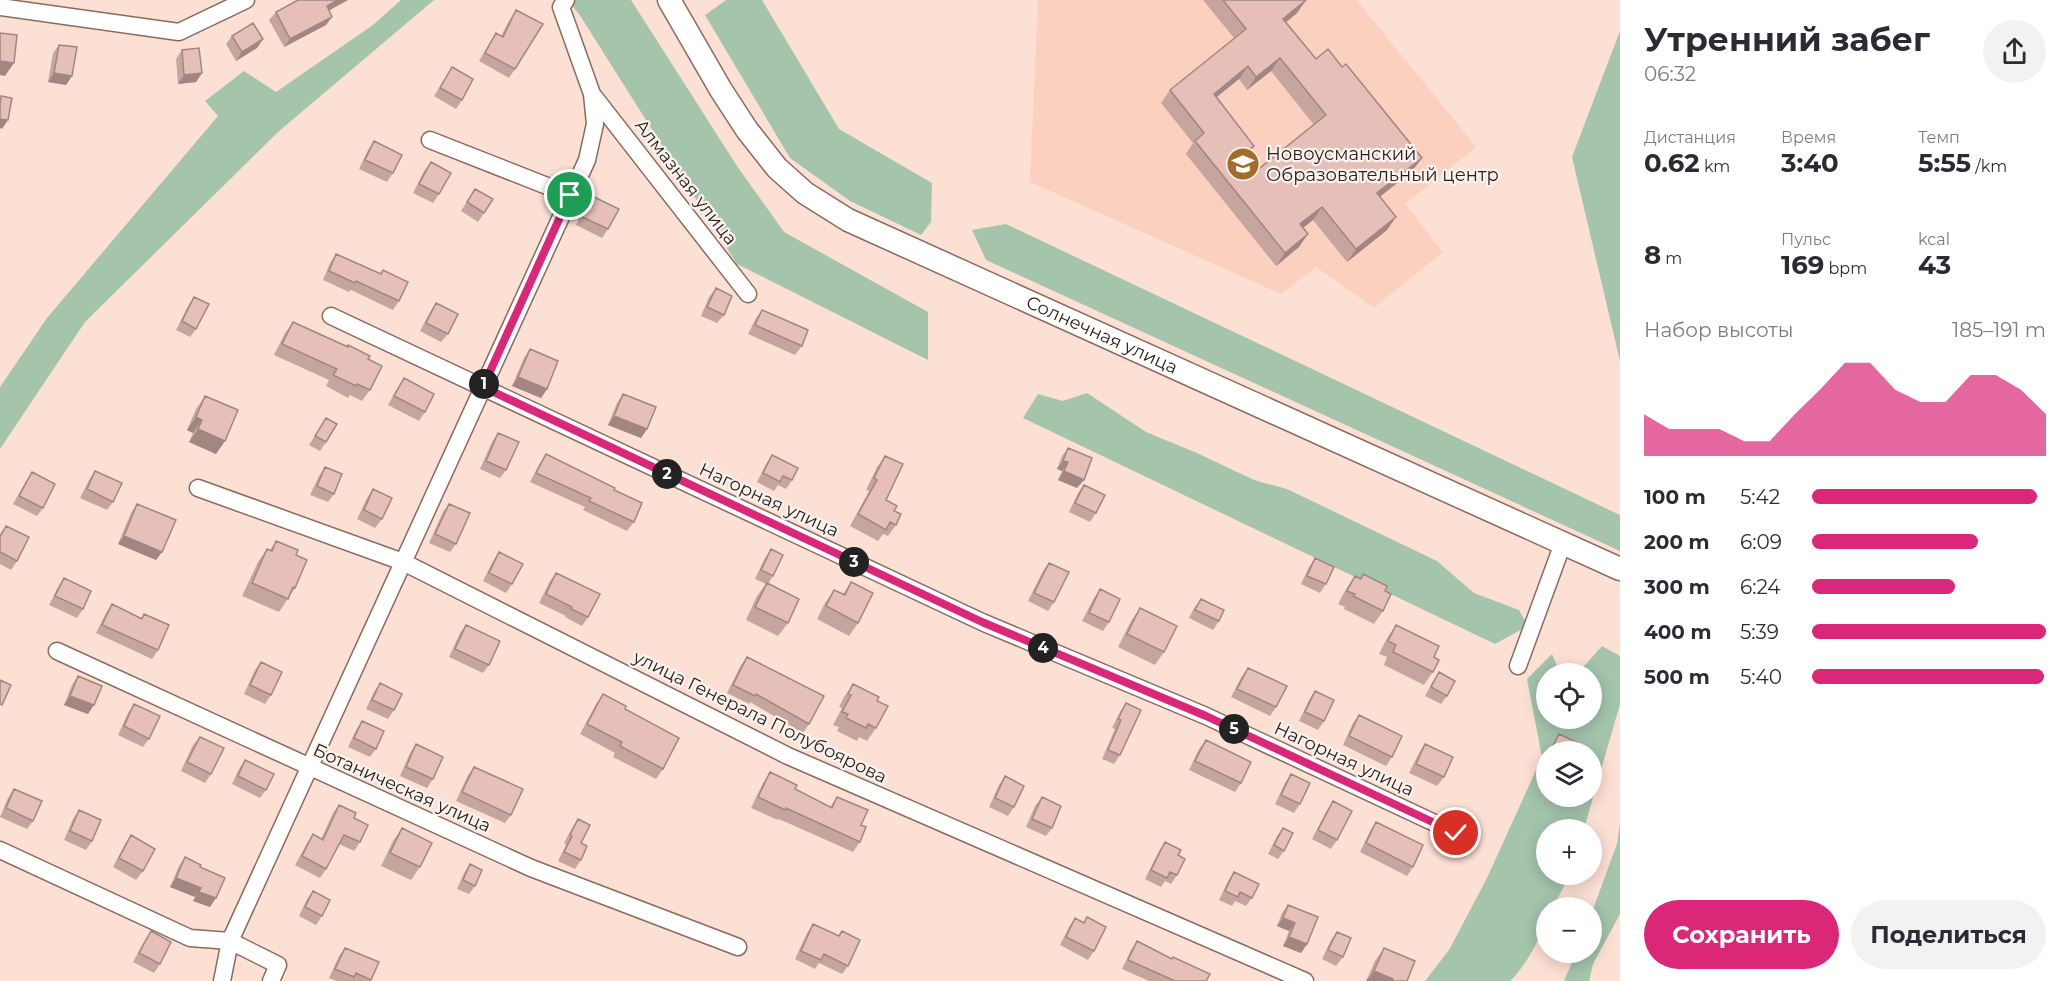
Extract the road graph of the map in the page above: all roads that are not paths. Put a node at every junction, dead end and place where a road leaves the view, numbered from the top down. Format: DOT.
graph roads {
  1 [pos="246,0"];
  2 [pos="566,0"];
  3 [pos="669,0"];
  4 [pos="0,7"];
  5 [pos="592,94"];
  6 [pos="430,140"];
  7 [pos="570,195"];
  8 [pos="748,294"];
  9 [pos="331,316"];
  10 [pos="483,387"];
  11 [pos="198,489"];
  12 [pos="1563,543"];
  13 [pos="403,562"];
  14 [pos="1620,569"];
  15 [pos="57,651"];
  16 [pos="1518,666"];
  17 [pos="309,767"];
  18 [pos="1456,833"];
  19 [pos="0,850"];
  20 [pos="230,941"];
  21 [pos="738,947"];
  22 [pos="222,981"];
  23 [pos="271,981"];
  24 [pos="1305,981"];
  1 -- 4 [label="street"];
  2 -- 5 [label="street"];
  3 -- 12 [label="street, Солнечная улица"];
  5 -- 7 [label="street"];
  5 -- 8 [label="street, Алмазная улица"];
  6 -- 7 [label="street"];
  7 -- 10 [label="street"];
  9 -- 10 [label="street, Нагорная улица"];
  10 -- 13 [label="street"];
  10 -- 18 [label="street, Нагорная улица"];
  11 -- 13 [label="street, улица Генерала Полубоярова"];
  12 -- 14 [label="street, Солнечная улица"];
  12 -- 16 [label="street"];
  13 -- 17 [label="street"];
  13 -- 24 [label="street, улица Генерала Полубоярова"];
  15 -- 17 [label="street, Ботаническая улица"];
  17 -- 20 [label="street"];
  17 -- 21 [label="street, Ботаническая улица"];
  19 -- 20 [label="street"];
  20 -- 22 [label="street"];
  20 -- 23 [label="street"];
}
